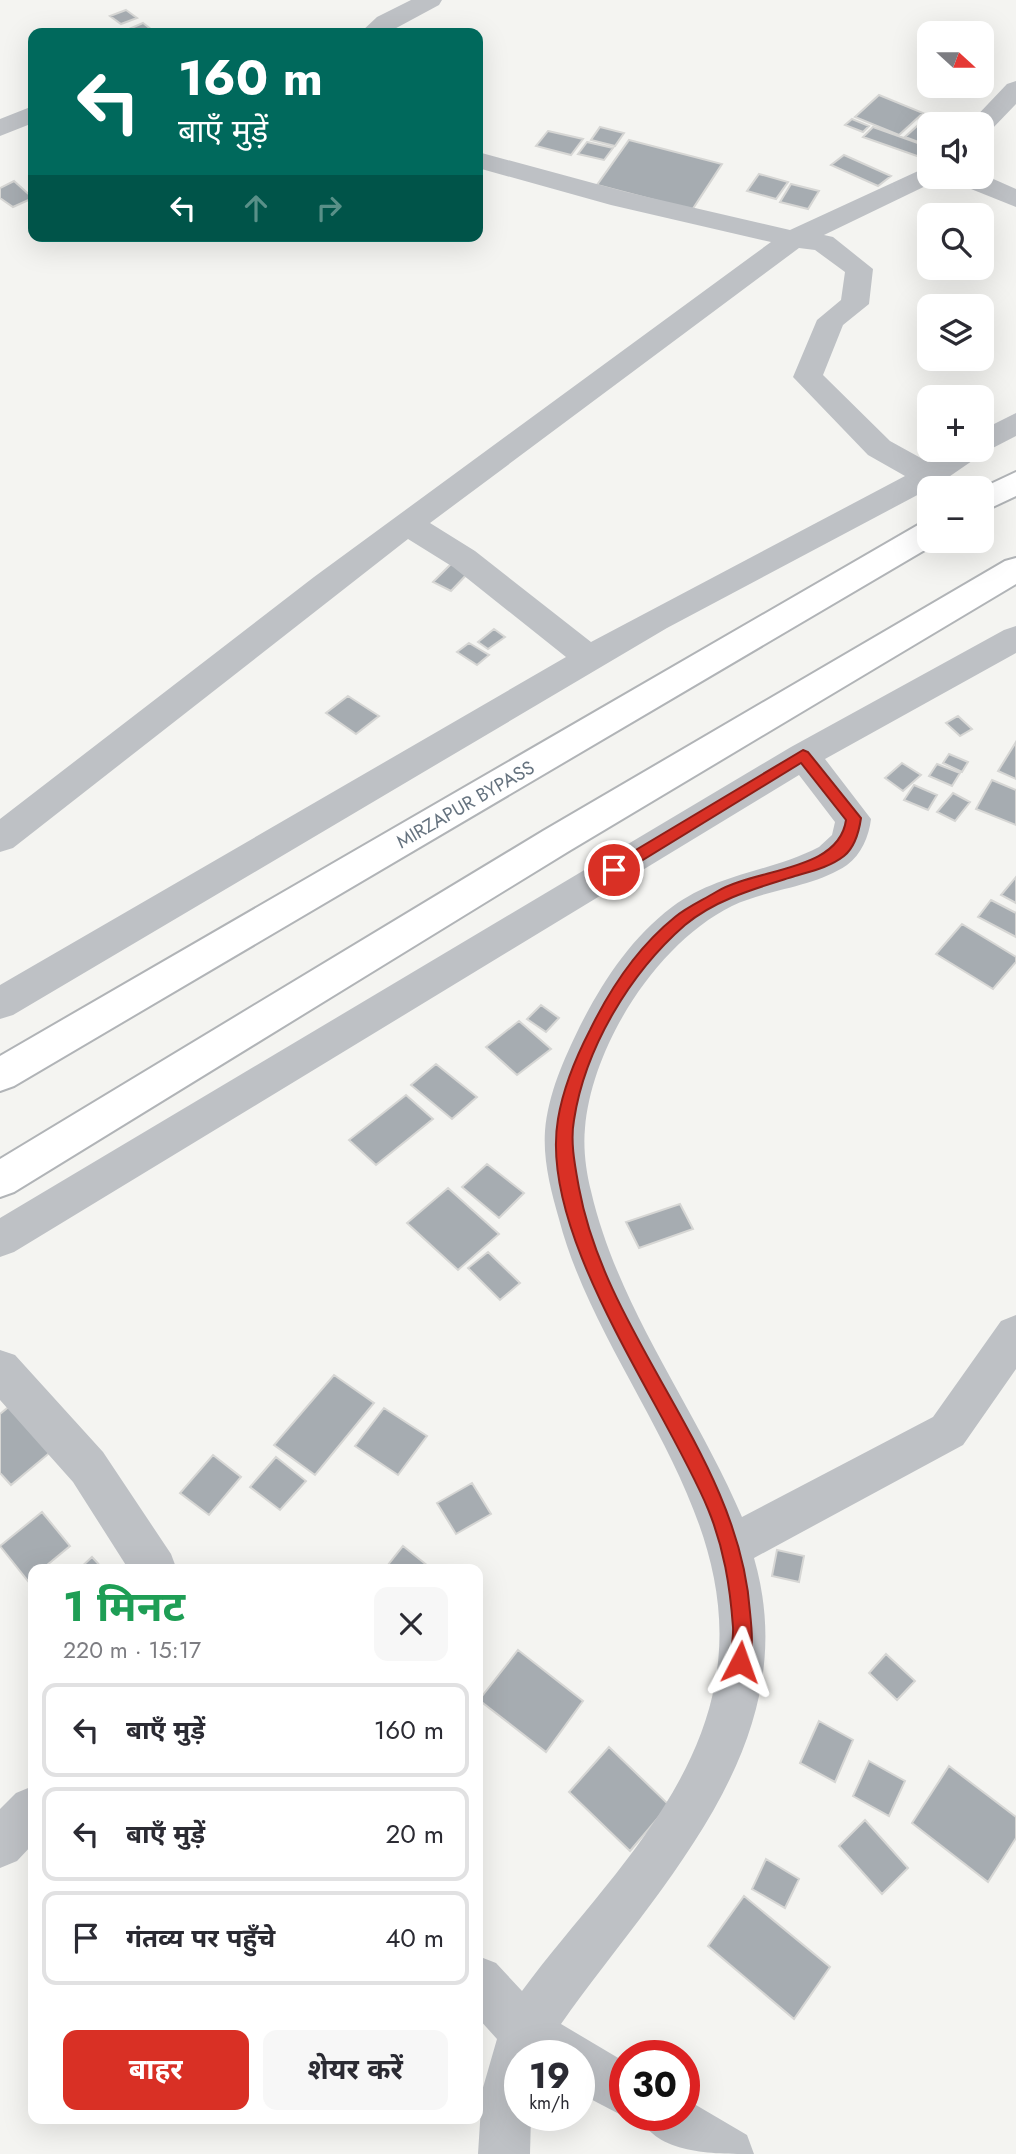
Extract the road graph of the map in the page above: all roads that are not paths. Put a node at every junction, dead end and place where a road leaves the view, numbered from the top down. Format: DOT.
graph roads {
  1 [pos="430,0"];
  2 [pos="378,28"];
  3 [pos="1016,89"];
  4 [pos="994,112"];
  5 [pos="28,116"];
  6 [pos="0,128"];
  7 [pos="483,161"];
  8 [pos="917,180"];
  9 [pos="993,189"];
  10 [pos="1016,199"];
  11 [pos="793,239"];
  12 [pos="1016,423"];
  13 [pos="994,436"];
  14 [pos="952,462"];
  15 [pos="929,476"];
  16 [pos="917,482"];
  17 [pos="1016,482"];
  18 [pos="994,495"];
  19 [pos="407,524"];
  20 [pos="917,540"];
  21 [pos="1016,569"];
  22 [pos="1016,638"];
  23 [pos="589,658"];
  24 [pos="803,755"];
  25 [pos="0,838"];
  26 [pos="0,1004"];
  27 [pos="0,1074"];
  28 [pos="0,1180"];
  29 [pos="0,1239"];
  30 [pos="1016,1335"];
  31 [pos="0,1369"];
  32 [pos="730,1547"];
  33 [pos="151,1564"];
  34 [pos="28,1815"];
  35 [pos="0,1844"];
  36 [pos="483,1986"];
  37 [pos="542,2040"];
  38 [pos="548,2040"];
  39 [pos="504,2108"];
  40 [pos="690,2131"];
  41 [pos="504,2154"];
  42 [pos="728,2154"];
  1 -- 2 [label="street"];
  3 -- 4 [label="street"];
  5 -- 6 [label="street"];
  7 -- 11 [label="street"];
  8 -- 11 [label="street"];
  9 -- 10 [label="street"];
  11 -- 15 [label="street"];
  11 -- 19 [label="street"];
  12 -- 13 [label="street"];
  14 -- 15 [label="street"];
  16 -- 23 [label="street"];
  17 -- 18 [label="highway"];
  19 -- 23 [label="street"];
  19 -- 25 [label="street"];
  20 -- 27 [label="highway, MIRZAPUR BYPASS"];
  21 -- 28 [label="highway"];
  22 -- 24 [label="street"];
  23 -- 26 [label="street"];
  24 -- 29 [label="street"];
  24 -- 32 [label="street"];
  30 -- 32 [label="street"];
  31 -- 33 [label="street"];
  32 -- 38 [label="street"];
  34 -- 35 [label="street"];
  36 -- 37 [label="street"];
  39 -- 41 [label="street"];
  40 -- 42 [label="street"];
}
